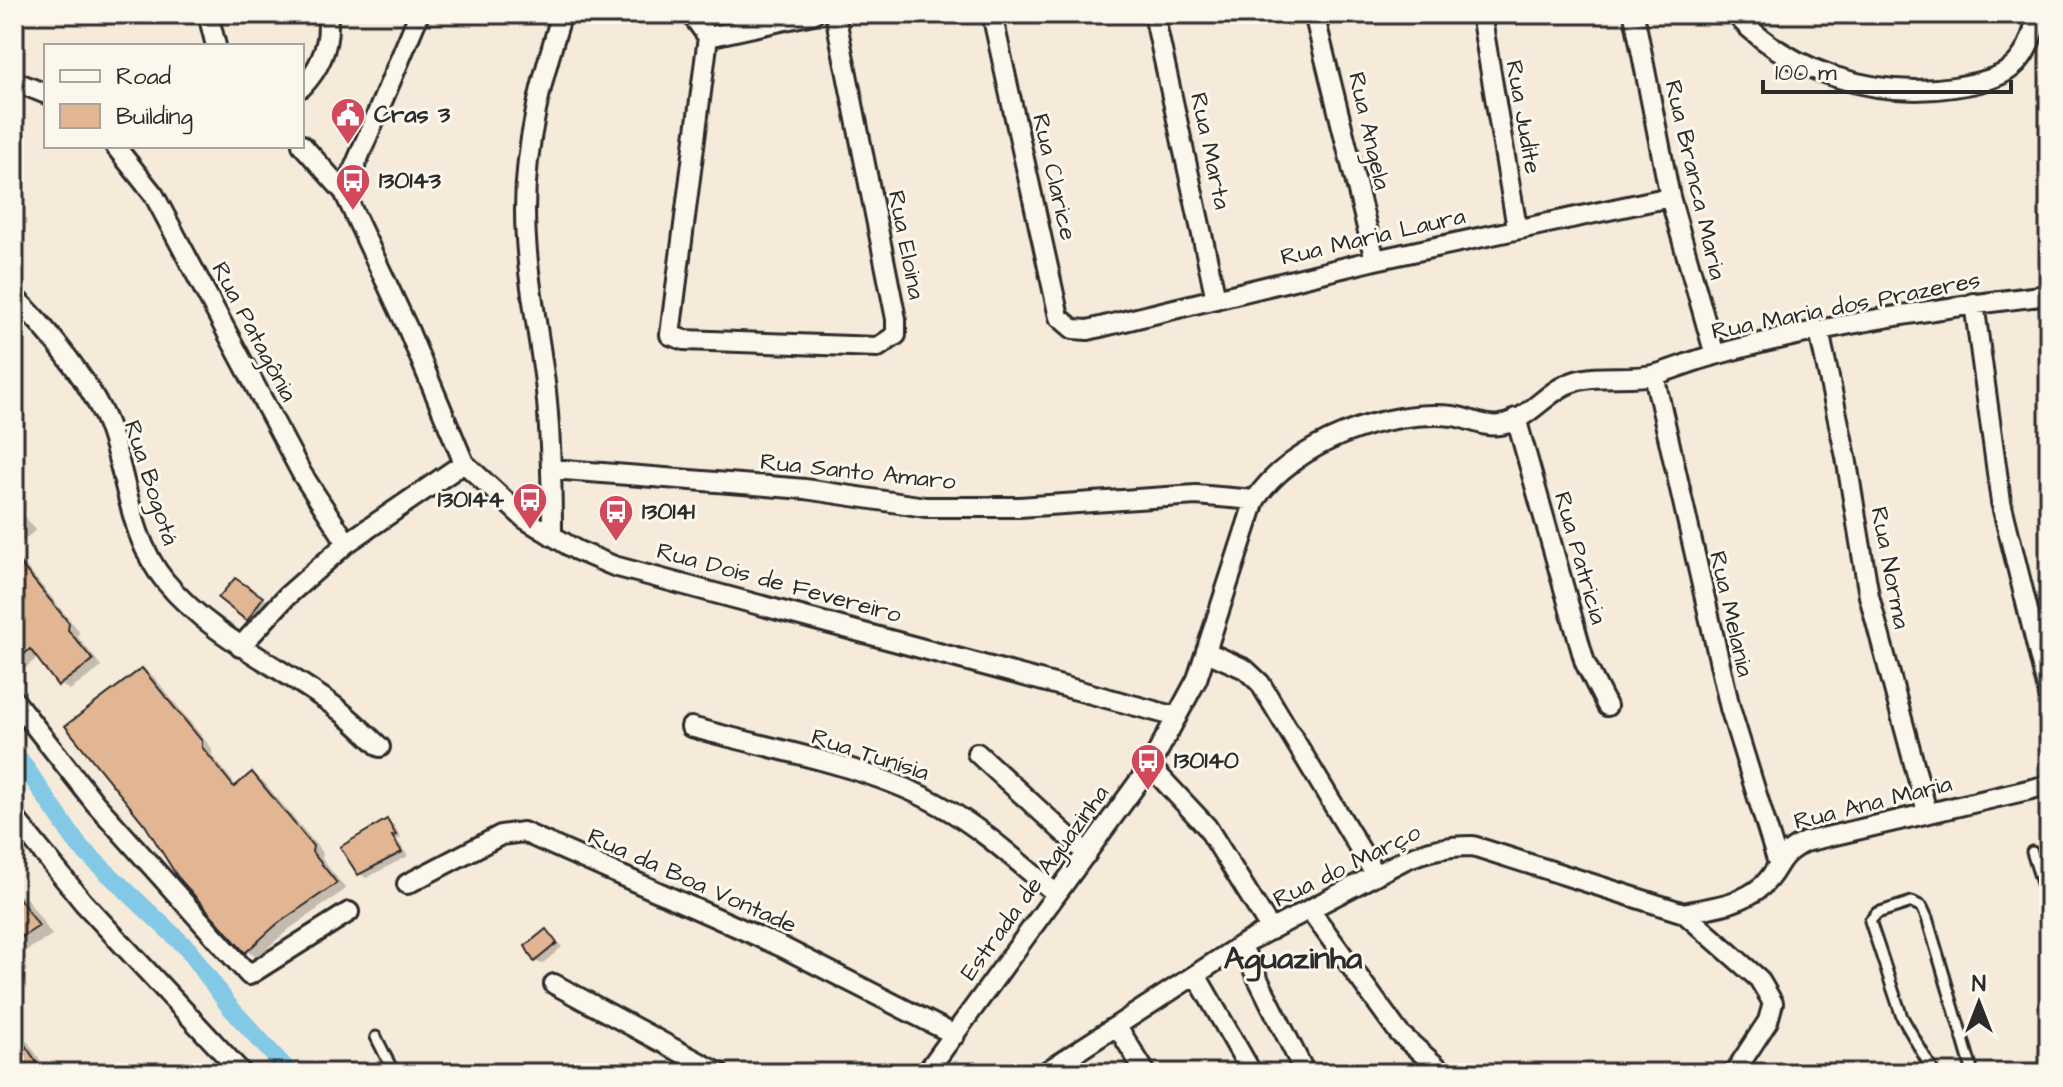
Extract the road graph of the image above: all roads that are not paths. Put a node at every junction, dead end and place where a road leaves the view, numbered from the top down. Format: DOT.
graph roads {
  1 [pos="208,14"];
  2 [pos="327,14"];
  3 [pos="419,14"];
  4 [pos="562,14"];
  5 [pos="691,14"];
  6 [pos="813,14"];
  7 [pos="835,14"];
  8 [pos="992,14"];
  9 [pos="1154,14"];
  10 [pos="1314,14"];
  11 [pos="1481,14"];
  12 [pos="1634,14"];
  13 [pos="1735,14"];
  14 [pos="2037,14"];
  15 [pos="708,37"];
  16 [pos="216,44"];
  17 [pos="18,82"];
  18 [pos="304,84"];
  19 [pos="44,93"];
  20 [pos="304,147"];
  21 [pos="117,148"];
  22 [pos="344,192"];
  23 [pos="1670,197"];
  24 [pos="1517,228"];
  25 [pos="1375,260"];
  26 [pos="2049,295"];
  27 [pos="14,297"];
  28 [pos="1216,299"];
  29 [pos="1974,303"];
  30 [pos="1088,330"];
  31 [pos="1819,331"];
  32 [pos="1715,355"];
  33 [pos="1654,375"];
  34 [pos="1516,418"];
  35 [pos="464,463"];
  36 [pos="552,469"];
  37 [pos="1255,500"];
  38 [pos="552,536"];
  39 [pos="347,543"];
  40 [pos="240,647"];
  41 [pos="1207,652"];
  42 [pos="2049,695"];
  43 [pos="14,700"];
  44 [pos="1607,706"];
  45 [pos="1177,717"];
  46 [pos="691,727"];
  47 [pos="380,747"];
  48 [pos="977,753"];
  49 [pos="1150,766"];
  50 [pos="2049,785"];
  51 [pos="1927,812"];
  52 [pos="14,817"];
  53 [pos="2032,852"];
  54 [pos="1087,854"];
  55 [pos="1777,860"];
  56 [pos="1375,874"];
  57 [pos="407,884"];
  58 [pos="1055,893"];
  59 [pos="2049,905"];
  60 [pos="1310,910"];
  61 [pos="349,912"];
  62 [pos="1684,913"];
  63 [pos="1271,930"];
  64 [pos="1241,945"];
  65 [pos="1196,975"];
  66 [pos="554,984"];
  67 [pos="1118,1028"];
  68 [pos="955,1035"];
  69 [pos="376,1037"];
  70 [pos="1065,1068"];
  71 [pos="242,1073"];
  72 [pos="394,1073"];
  73 [pos="719,1073"];
  74 [pos="926,1073"];
  75 [pos="1044,1073"];
  76 [pos="1146,1073"];
  77 [pos="1252,1073"];
  78 [pos="1305,1073"];
  79 [pos="1444,1073"];
  80 [pos="1734,1073"];
  81 [pos="1934,1073"];
  82 [pos="1973,1073"];
  1 -- 16 [label="street"];
  2 -- 18 [label="street"];
  3 -- 22 [label="street"];
  4 -- 36 [label="street"];
  5 -- 15 [label="street"];
  6 -- 15 [label="street"];
  7 -- 15 [label="street, Rua Eloina"];
  8 -- 30 [label="street, Rua Clarice"];
  9 -- 28 [label="street, Rua Marta"];
  10 -- 25 [label="street, Rua Angela"];
  11 -- 24 [label="street, Rua Judite"];
  12 -- 23 [label="street, Rua Branca Maria"];
  13 -- 14 [label="street"];
  17 -- 19 [label="street"];
  20 -- 22 [label="street, Rua Dois de Fevereiro"];
  21 -- 39 [label="street, Rua Patagônia"];
  22 -- 35 [label="street, Rua Dois de Fevereiro"];
  23 -- 24 [label="street, Rua Maria Laura"];
  23 -- 32 [label="street, Rua Branca Maria"];
  24 -- 25 [label="street, Rua Maria Laura"];
  25 -- 28 [label="street, Rua Maria Laura"];
  26 -- 29 [label="street, Rua Maria dos Prazeres"];
  27 -- 40 [label="street, Rua Bogotá"];
  28 -- 30 [label="street, Rua Maria Laura"];
  29 -- 31 [label="street, Rua Maria dos Prazeres"];
  29 -- 42 [label="street"];
  31 -- 32 [label="street, Rua Maria dos Prazeres"];
  31 -- 51 [label="street, Rua Norma"];
  32 -- 33 [label="street, Rua Maria dos Prazeres"];
  33 -- 34 [label="street, Estrada de Aguazinha"];
  33 -- 55 [label="street, Rua Melania"];
  34 -- 37 [label="street, Estrada de Aguazinha"];
  34 -- 44 [label="street, Rua Patricia"];
  35 -- 38 [label="street, Rua Dois de Fevereiro"];
  35 -- 39 [label="street"];
  36 -- 37 [label="street, Rua Santo Amaro"];
  36 -- 38 [label="street"];
  37 -- 41 [label="street, Estrada de Aguazinha"];
  38 -- 45 [label="street, Rua Dois de Fevereiro"];
  39 -- 40 [label="street"];
  40 -- 47 [label="street, Rua Bogotá"];
  41 -- 45 [label="street, Estrada de Aguazinha"];
  41 -- 56 [label="street"];
  43 -- 61 [label="street"];
  45 -- 49 [label="street, Estrada de Aguazinha"];
  46 -- 58 [label="street, Rua Tunísia"];
  48 -- 54 [label="street"];
  49 -- 54 [label="street, Estrada de Aguazinha"];
  49 -- 63 [label="street"];
  50 -- 51 [label="street, Rua Ana Maria"];
  51 -- 55 [label="street, Rua Ana Maria"];
  52 -- 71 [label="street"];
  53 -- 59 [label="lane"];
  54 -- 58 [label="street, Estrada de Aguazinha"];
  55 -- 62 [label="street, Rua Ana Maria"];
  56 -- 60 [label="street, Rua do Março"];
  56 -- 62 [label="street, Rua do Março"];
  57 -- 68 [label="street, Rua da Boa Vontade"];
  58 -- 68 [label="street, Estrada de Aguazinha"];
  60 -- 63 [label="street, Rua do Março"];
  60 -- 79 [label="street"];
  62 -- 80 [label="street, Rua do Março"];
  63 -- 64 [label="street, Rua do Março"];
  64 -- 65 [label="street, Rua do Março"];
  64 -- 78 [label="street"];
  65 -- 67 [label="street, Rua do Março"];
  65 -- 77 [label="street"];
  66 -- 73 [label="street"];
  67 -- 70 [label="street, Rua do Março"];
  67 -- 76 [label="street"];
  68 -- 74 [label="street, Estrada de Aguazinha"];
  69 -- 72 [label="lane"];
  70 -- 75 [label="street, Rua do Março"];
  81 -- 82 [label="lane"];
}
